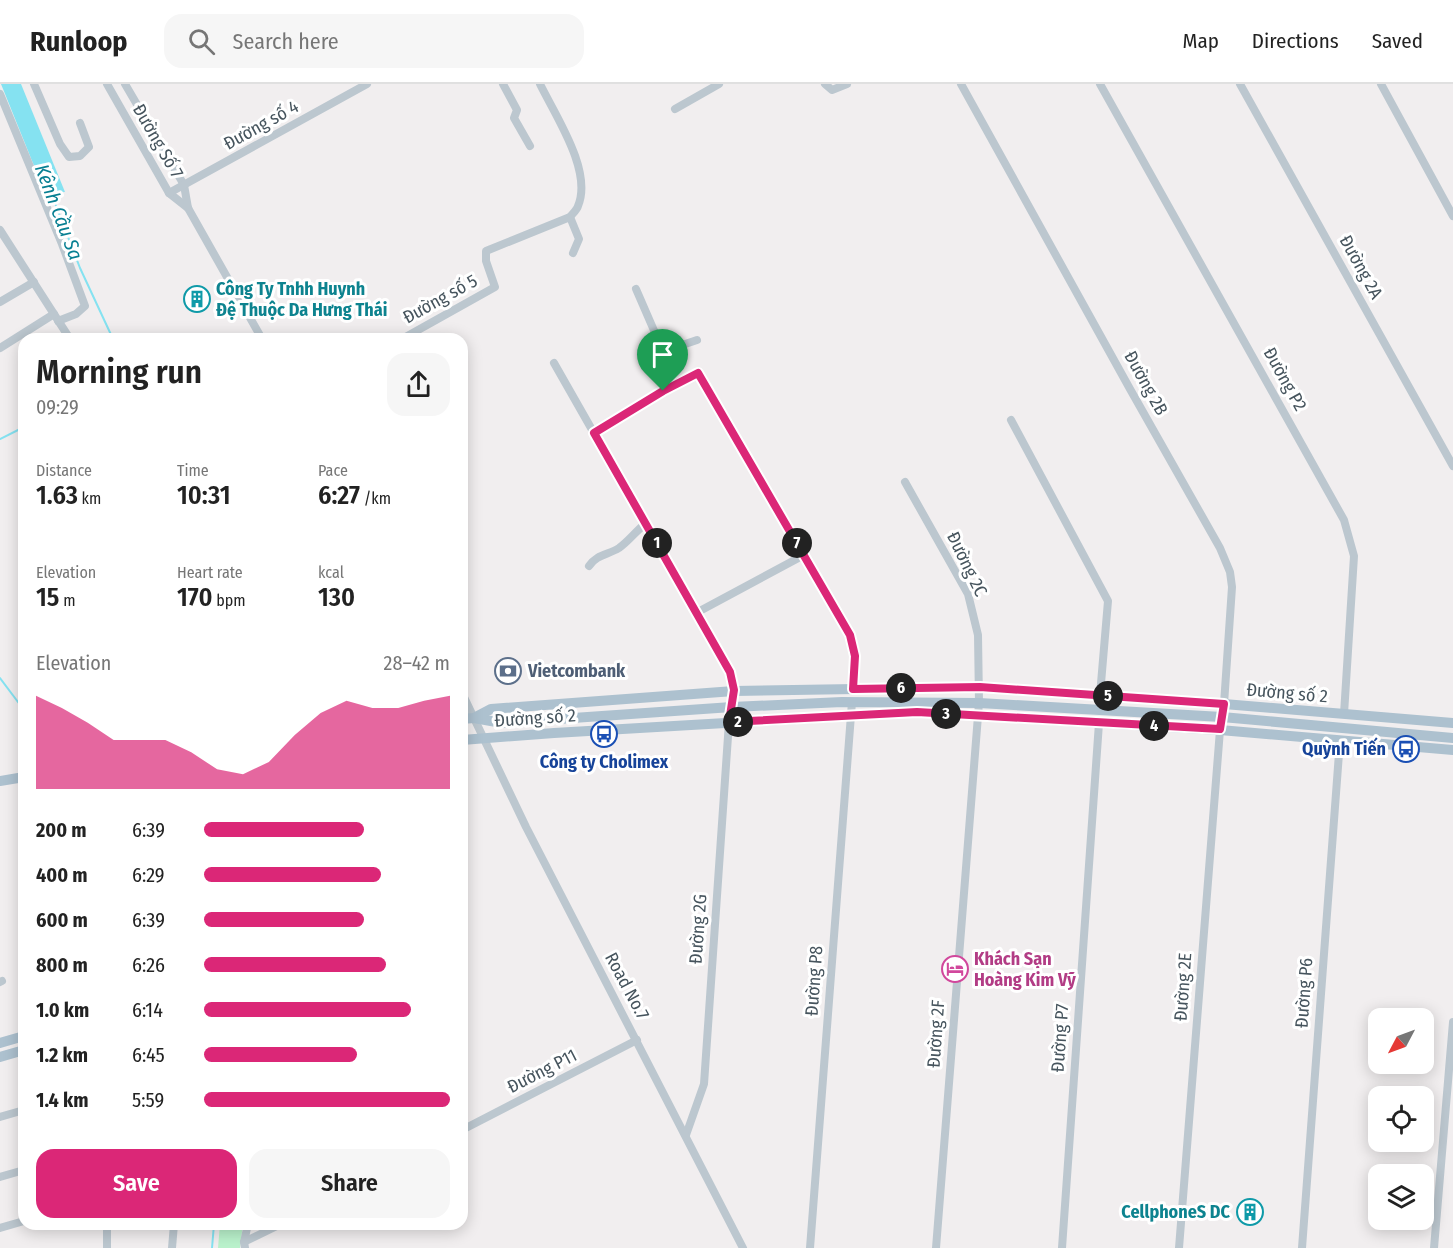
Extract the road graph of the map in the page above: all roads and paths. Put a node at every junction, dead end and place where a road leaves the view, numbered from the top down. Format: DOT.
graph roads {
  1 [pos="34,84"];
  2 [pos="107,84"];
  3 [pos="125,84"];
  4 [pos="367,84"];
  5 [pos="503,84"];
  6 [pos="540,84"];
  7 [pos="719,84"];
  8 [pos="847,84"];
  9 [pos="961,84"];
  10 [pos="1100,84"];
  11 [pos="1240,84"];
  12 [pos="1381,84"];
  13 [pos="829,87"];
  14 [pos="0,94"];
  15 [pos="675,109"];
  16 [pos="80,123"];
  17 [pos="530,146"];
  18 [pos="184,185"];
  19 [pos="170,194"];
  20 [pos="188,207"];
  21 [pos="1453,216"];
  22 [pos="570,217"];
  23 [pos="0,230"];
  24 [pos="573,253"];
  25 [pos="34,282"];
  26 [pos="636,289"];
  27 [pos="0,302"];
  28 [pos="56,317"];
  29 [pos="27,333"];
  30 [pos="66,333"];
  31 [pos="259,333"];
  32 [pos="413,333"];
  33 [pos="18,338"];
  34 [pos="697,340"];
  35 [pos="0,348"];
  36 [pos="659,353"];
  37 [pos="554,363"];
  38 [pos="663,391"];
  39 [pos="1011,420"];
  40 [pos="594,433"];
  41 [pos="1453,466"];
  42 [pos="905,482"];
  43 [pos="645,524"];
  44 [pos="804,555"];
  45 [pos="589,566"];
  46 [pos="696,613"];
  47 [pos="980,687"];
  48 [pos="853,689"];
  49 [pos="734,690"];
  50 [pos="1100,695"];
  51 [pos="852,702"];
  52 [pos="979,703"];
  53 [pos="1224,704"];
  54 [pos="732,707"];
  55 [pos="1344,714"];
  56 [pos="851,716"];
  57 [pos="977,716"];
  58 [pos="1222,717"];
  59 [pos="468,718"];
  60 [pos="729,722"];
  61 [pos="502,723"];
  62 [pos="1099,723"];
  63 [pos="1453,723"];
  64 [pos="1220,729"];
  65 [pos="482,738"];
  66 [pos="1453,738"];
  67 [pos="468,739"];
  68 [pos="1340,740"];
  69 [pos="1453,750"];
  70 [pos="18,778"];
  71 [pos="0,781"];
  72 [pos="1453,1023"];
  73 [pos="18,1038"];
  74 [pos="637,1040"];
  75 [pos="0,1043"];
  76 [pos="18,1052"];
  77 [pos="0,1057"];
  78 [pos="18,1112"];
  79 [pos="0,1117"];
  80 [pos="468,1128"];
  81 [pos="686,1135"];
  82 [pos="18,1172"];
  83 [pos="0,1177"];
  84 [pos="18,1223"];
  85 [pos="0,1228"];
  86 [pos="107,1230"];
  87 [pos="174,1230"];
  88 [pos="247,1230"];
  89 [pos="271,1230"];
  90 [pos="245,1245"];
  91 [pos="107,1248"];
  92 [pos="172,1248"];
  93 [pos="743,1248"];
  94 [pos="810,1248"];
  95 [pos="936,1248"];
  96 [pos="1062,1248"];
  97 [pos="1179,1248"];
  98 [pos="1302,1248"];
  99 [pos="1434,1248"];
  1 -- 16 [label="street"];
  2 -- 19 [label="street, Đường Số 7"];
  3 -- 18 [label="street, Đường Số 7"];
  4 -- 18 [label="street, Đường số 4"];
  5 -- 17 [label="street"];
  6 -- 22 [label="street"];
  7 -- 15 [label="street"];
  8 -- 13 [label="street"];
  9 -- 53 [label="street, Đường 2B"];
  10 -- 55 [label="street, Đường P2"];
  11 -- 41 [label="street, Đường 2A"];
  12 -- 21 [label="street"];
  14 -- 28 [label="street"];
  18 -- 19 [label="street, Đường số 4"];
  18 -- 20 [label="street, Đường Số 7"];
  19 -- 20 [label="street, Đường Số 7"];
  20 -- 31 [label="street, Đường Số 7"];
  22 -- 24 [label="street"];
  22 -- 32 [label="street, Đường số 5"];
  23 -- 25 [label="street"];
  25 -- 27 [label="street"];
  25 -- 28 [label="street"];
  26 -- 36 [label="street"];
  28 -- 29 [label="street"];
  28 -- 30 [label="street"];
  33 -- 35 [label="street"];
  34 -- 36 [label="street"];
  36 -- 38 [label="street"];
  37 -- 40 [label="street"];
  38 -- 40 [label="street"];
  38 -- 44 [label="street"];
  39 -- 50 [label="street"];
  40 -- 43 [label="street"];
  42 -- 47 [label="street, Đường 2C"];
  43 -- 45 [label="street"];
  43 -- 46 [label="street"];
  44 -- 46 [label="street"];
  44 -- 48 [label="street"];
  46 -- 49 [label="street"];
  47 -- 48 [label="main road, Đường số 2"];
  47 -- 50 [label="main road, Đường số 2"];
  47 -- 52 [label="street, Đường 2C"];
  48 -- 49 [label="main road, Đường số 2"];
  49 -- 54 [label="street, Đường 2G"];
  49 -- 59 [label="main road, Đường số 2"];
  50 -- 53 [label="main road, Đường số 2"];
  51 -- 52 [label="main road, Đường số 2"];
  51 -- 54 [label="main road, Đường số 2"];
  51 -- 56 [label="street, Đường P8"];
  52 -- 57 [label="street, Đường 2F"];
  52 -- 58 [label="main road, Đường số 2"];
  53 -- 55 [label="main road, Đường số 2"];
  53 -- 58 [label="street, Đường 2B"];
  54 -- 60 [label="street, Đường 2G"];
  54 -- 61 [label="main road, Đường số 2"];
  55 -- 63 [label="main road, Đường số 2"];
  56 -- 57 [label="main road, Đường số 2"];
  56 -- 60 [label="main road, Đường số 2"];
  56 -- 94 [label="street, Đường P8"];
  57 -- 62 [label="main road, Đường số 2"];
  57 -- 95 [label="street, Đường 2F"];
  58 -- 64 [label="street, Đường 2E"];
  58 -- 66 [label="main road, Đường số 2"];
  59 -- 61 [label="main road, Đường số 2"];
  59 -- 65 [label="street"];
  60 -- 65 [label="main road, Đường số 2"];
  60 -- 81 [label="street, Đường 2G"];
  61 -- 65 [label="main road, Đường số 2"];
  62 -- 64 [label="main road, Đường số 2"];
  62 -- 96 [label="street, Đường P7"];
  64 -- 68 [label="main road, Đường số 2"];
  64 -- 97 [label="street, Đường 2E"];
  65 -- 67 [label="main road, Đường số 2"];
  65 -- 74 [label="street, Road No.7"];
  68 -- 69 [label="main road, Đường số 2"];
  68 -- 98 [label="street, Đường P6"];
  70 -- 71 [label="main road"];
  72 -- 99 [label="street"];
  73 -- 75 [label="main road"];
  74 -- 80 [label="street, Đường P11"];
  74 -- 81 [label="street, Road No.7"];
  76 -- 77 [label="main road"];
  78 -- 79 [label="street"];
  81 -- 93 [label="street, Road No.7"];
  82 -- 83 [label="street"];
  84 -- 85 [label="street"];
  86 -- 91 [label="street"];
  87 -- 92 [label="street"];
  88 -- 90 [label="street"];
  89 -- 90 [label="street"];
}
